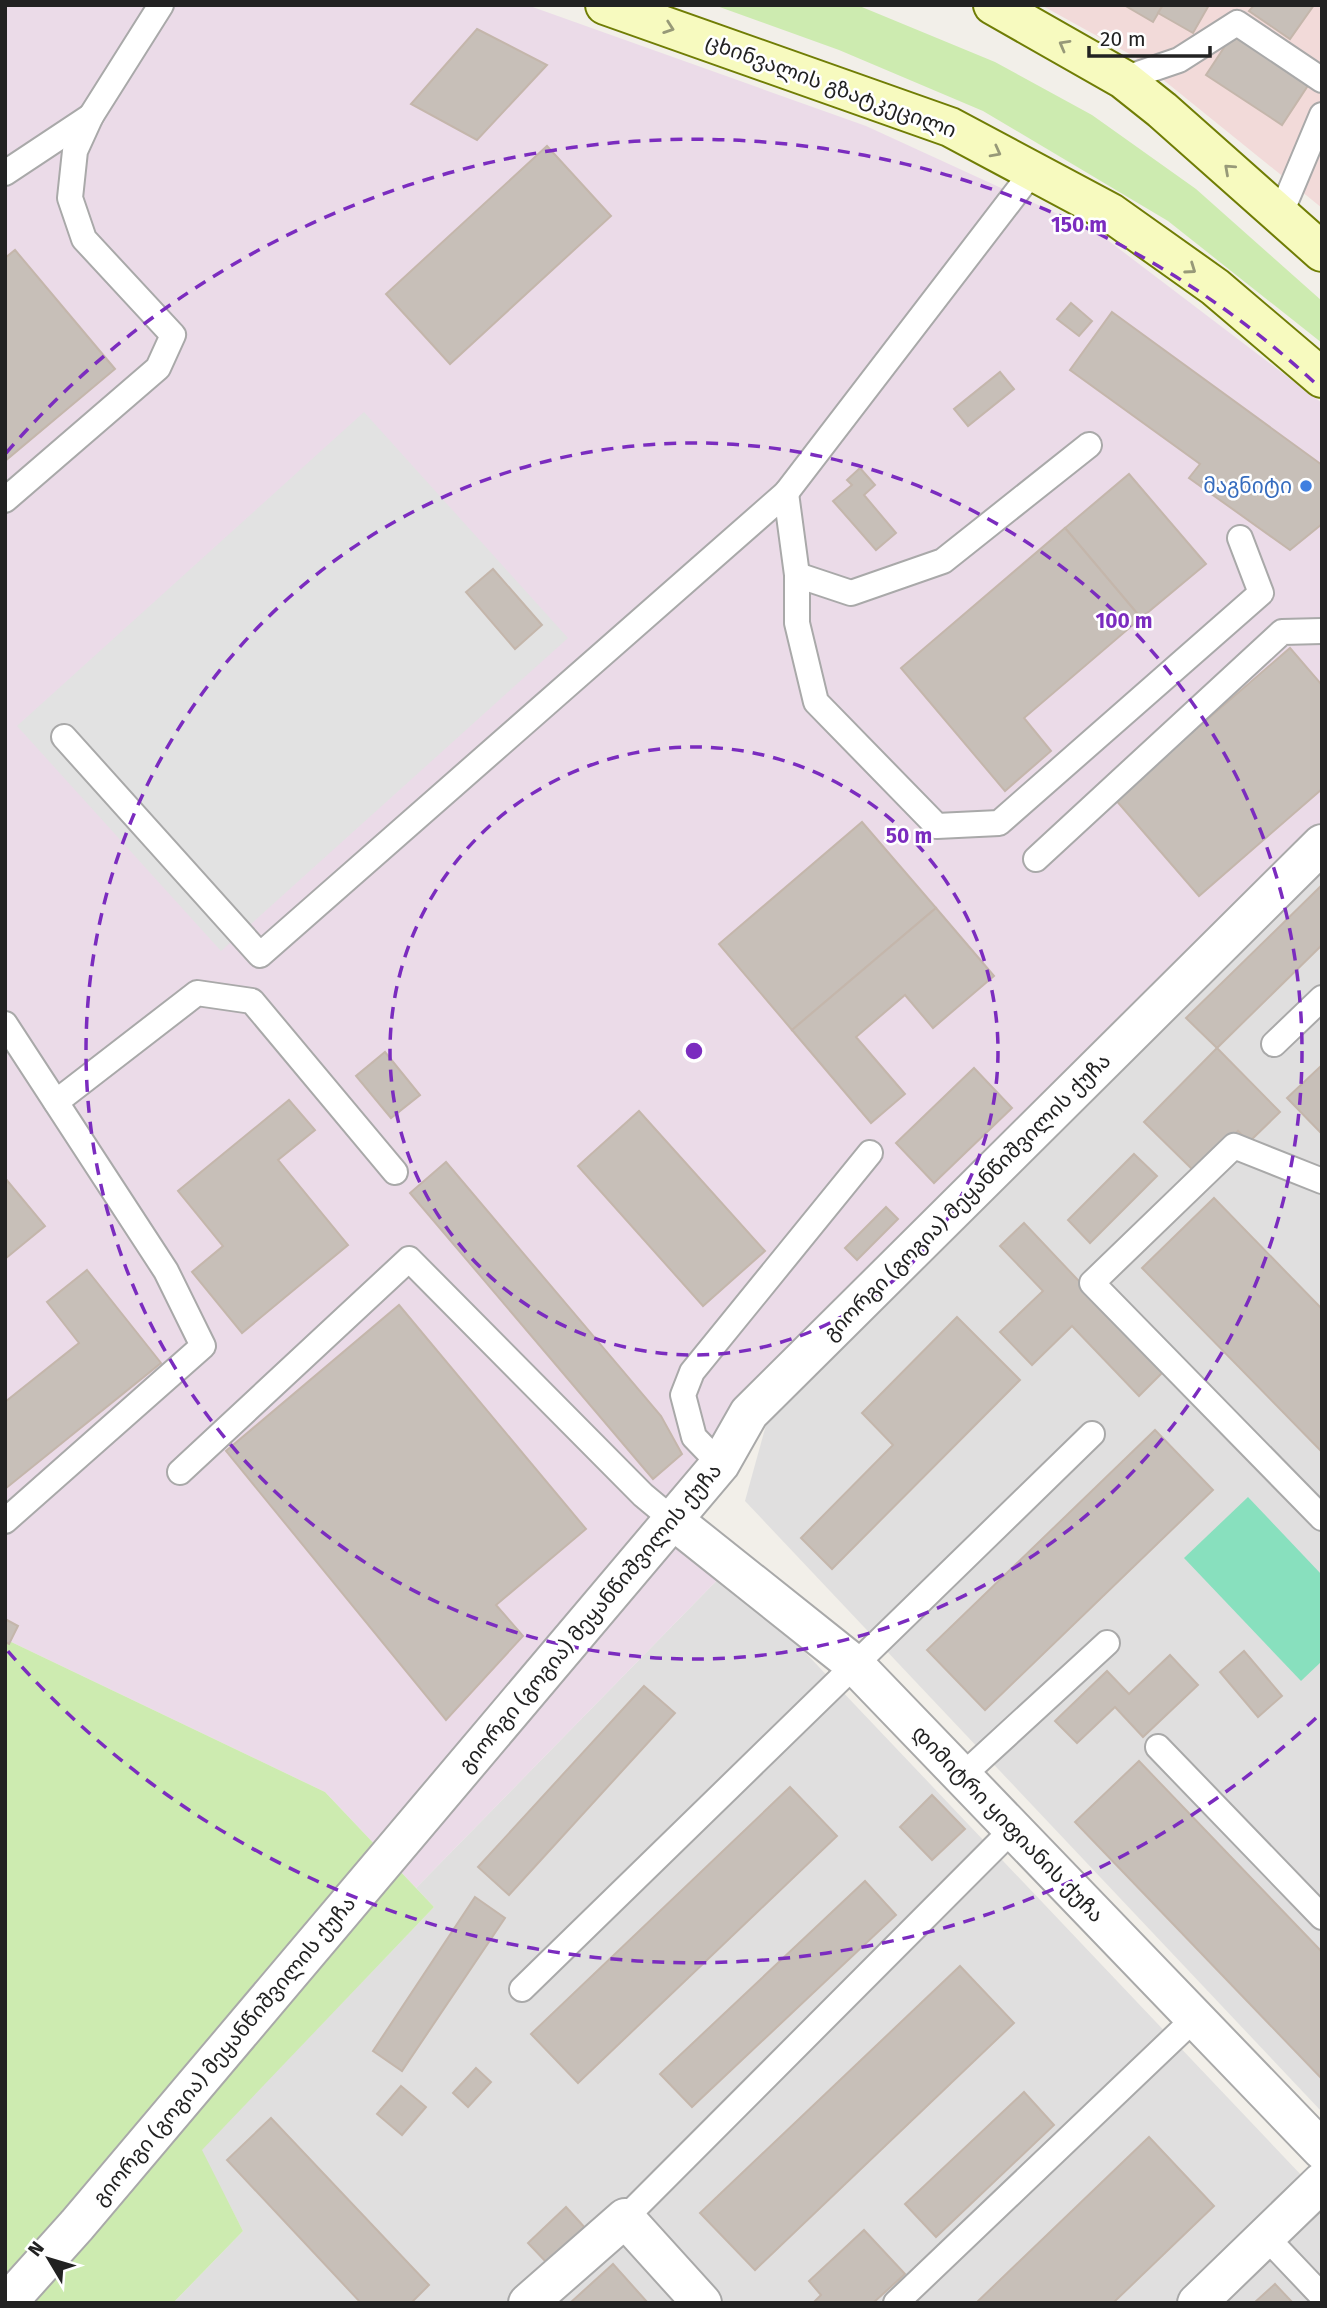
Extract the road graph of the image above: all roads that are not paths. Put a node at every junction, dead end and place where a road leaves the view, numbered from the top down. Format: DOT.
graph roads {
  1 [pos="161,5"];
  2 [pos="605,5"];
  3 [pos="993,5"];
  4 [pos="1123,79"];
  5 [pos="1322,80"];
  6 [pos="91,116"];
  7 [pos="1322,116"];
  8 [pos="1033,171"];
  9 [pos="5,173"];
  10 [pos="1280,215"];
  11 [pos="1322,252"];
  12 [pos="1322,378"];
  13 [pos="1090,445"];
  14 [pos="786,493"];
  15 [pos="5,500"];
  16 [pos="1240,538"];
  17 [pos="797,575"];
  18 [pos="1322,631"];
  19 [pos="64,737"];
  20 [pos="1322,844"];
  21 [pos="1036,859"];
  22 [pos="1322,998"];
  23 [pos="5,1024"];
  24 [pos="1274,1044"];
  25 [pos="56,1102"];
  26 [pos="870,1153"];
  27 [pos="395,1172"];
  28 [pos="1322,1181"];
  29 [pos="1092,1434"];
  30 [pos="720,1464"];
  31 [pos="180,1472"];
  32 [pos="1322,1518"];
  33 [pos="673,1520"];
  34 [pos="5,1521"];
  35 [pos="1107,1643"];
  36 [pos="855,1665"];
  37 [pos="1158,1747"];
  38 [pos="962,1776"];
  39 [pos="1013,1829"];
  40 [pos="1322,1917"];
  41 [pos="522,1989"];
  42 [pos="1195,2018"];
  43 [pos="1317,2136"];
  44 [pos="1322,2182"];
  45 [pos="625,2218"];
  46 [pos="1266,2237"];
  47 [pos="1322,2296"];
  48 [pos="7,2303"];
  49 [pos="528,2303"];
  50 [pos="702,2303"];
  51 [pos="896,2303"];
  52 [pos="1197,2303"];
  1 -- 6 [label="lane"];
  2 -- 8 [label="main road, ცხინვალის გზატკეცილი, one-way"];
  4 -- 3 [label="main road, one-way"];
  4 -- 5 [label="lane"];
  10 -- 4 [label="main road, one-way"];
  6 -- 9 [label="lane"];
  6 -- 15 [label="lane"];
  7 -- 10 [label="lane"];
  8 -- 12 [label="main road, ცხინვალის გზატკეცილი, one-way"];
  8 -- 14 [label="lane"];
  10 -- 11 [label="main road"];
  13 -- 17 [label="lane"];
  14 -- 17 [label="lane"];
  14 -- 19 [label="lane"];
  16 -- 17 [label="lane"];
  18 -- 21 [label="lane"];
  20 -- 30 [label="street, გიორგი (გოგია) მეყანწიშვილის ქუჩა"];
  22 -- 24 [label="lane"];
  23 -- 25 [label="lane"];
  25 -- 27 [label="lane"];
  25 -- 34 [label="lane"];
  26 -- 30 [label="lane"];
  28 -- 32 [label="lane"];
  29 -- 36 [label="lane"];
  30 -- 33 [label="street, გიორგი (გოგია) მეყანწიშვილის ქუჩა"];
  31 -- 33 [label="lane"];
  33 -- 36 [label="street, დიმიტრი ყიფიანის ქუჩა"];
  33 -- 48 [label="street, გიორგი (გოგია) მეყანწიშვილის ქუჩა"];
  35 -- 38 [label="lane"];
  36 -- 38 [label="street, დიმიტრი ყიფიანის ქუჩა"];
  36 -- 41 [label="lane"];
  37 -- 40 [label="lane"];
  38 -- 39 [label="street, დიმიტრი ყიფიანის ქუჩა"];
  39 -- 42 [label="street, დიმიტრი ყიფიანის ქუჩა"];
  39 -- 45 [label="lane"];
  42 -- 43 [label="street, დიმიტრი ყიფიანის ქუჩა"];
  42 -- 51 [label="lane"];
  44 -- 46 [label="street"];
  45 -- 49 [label="street"];
  45 -- 50 [label="street"];
  46 -- 47 [label="lane"];
  46 -- 52 [label="street"];
}
